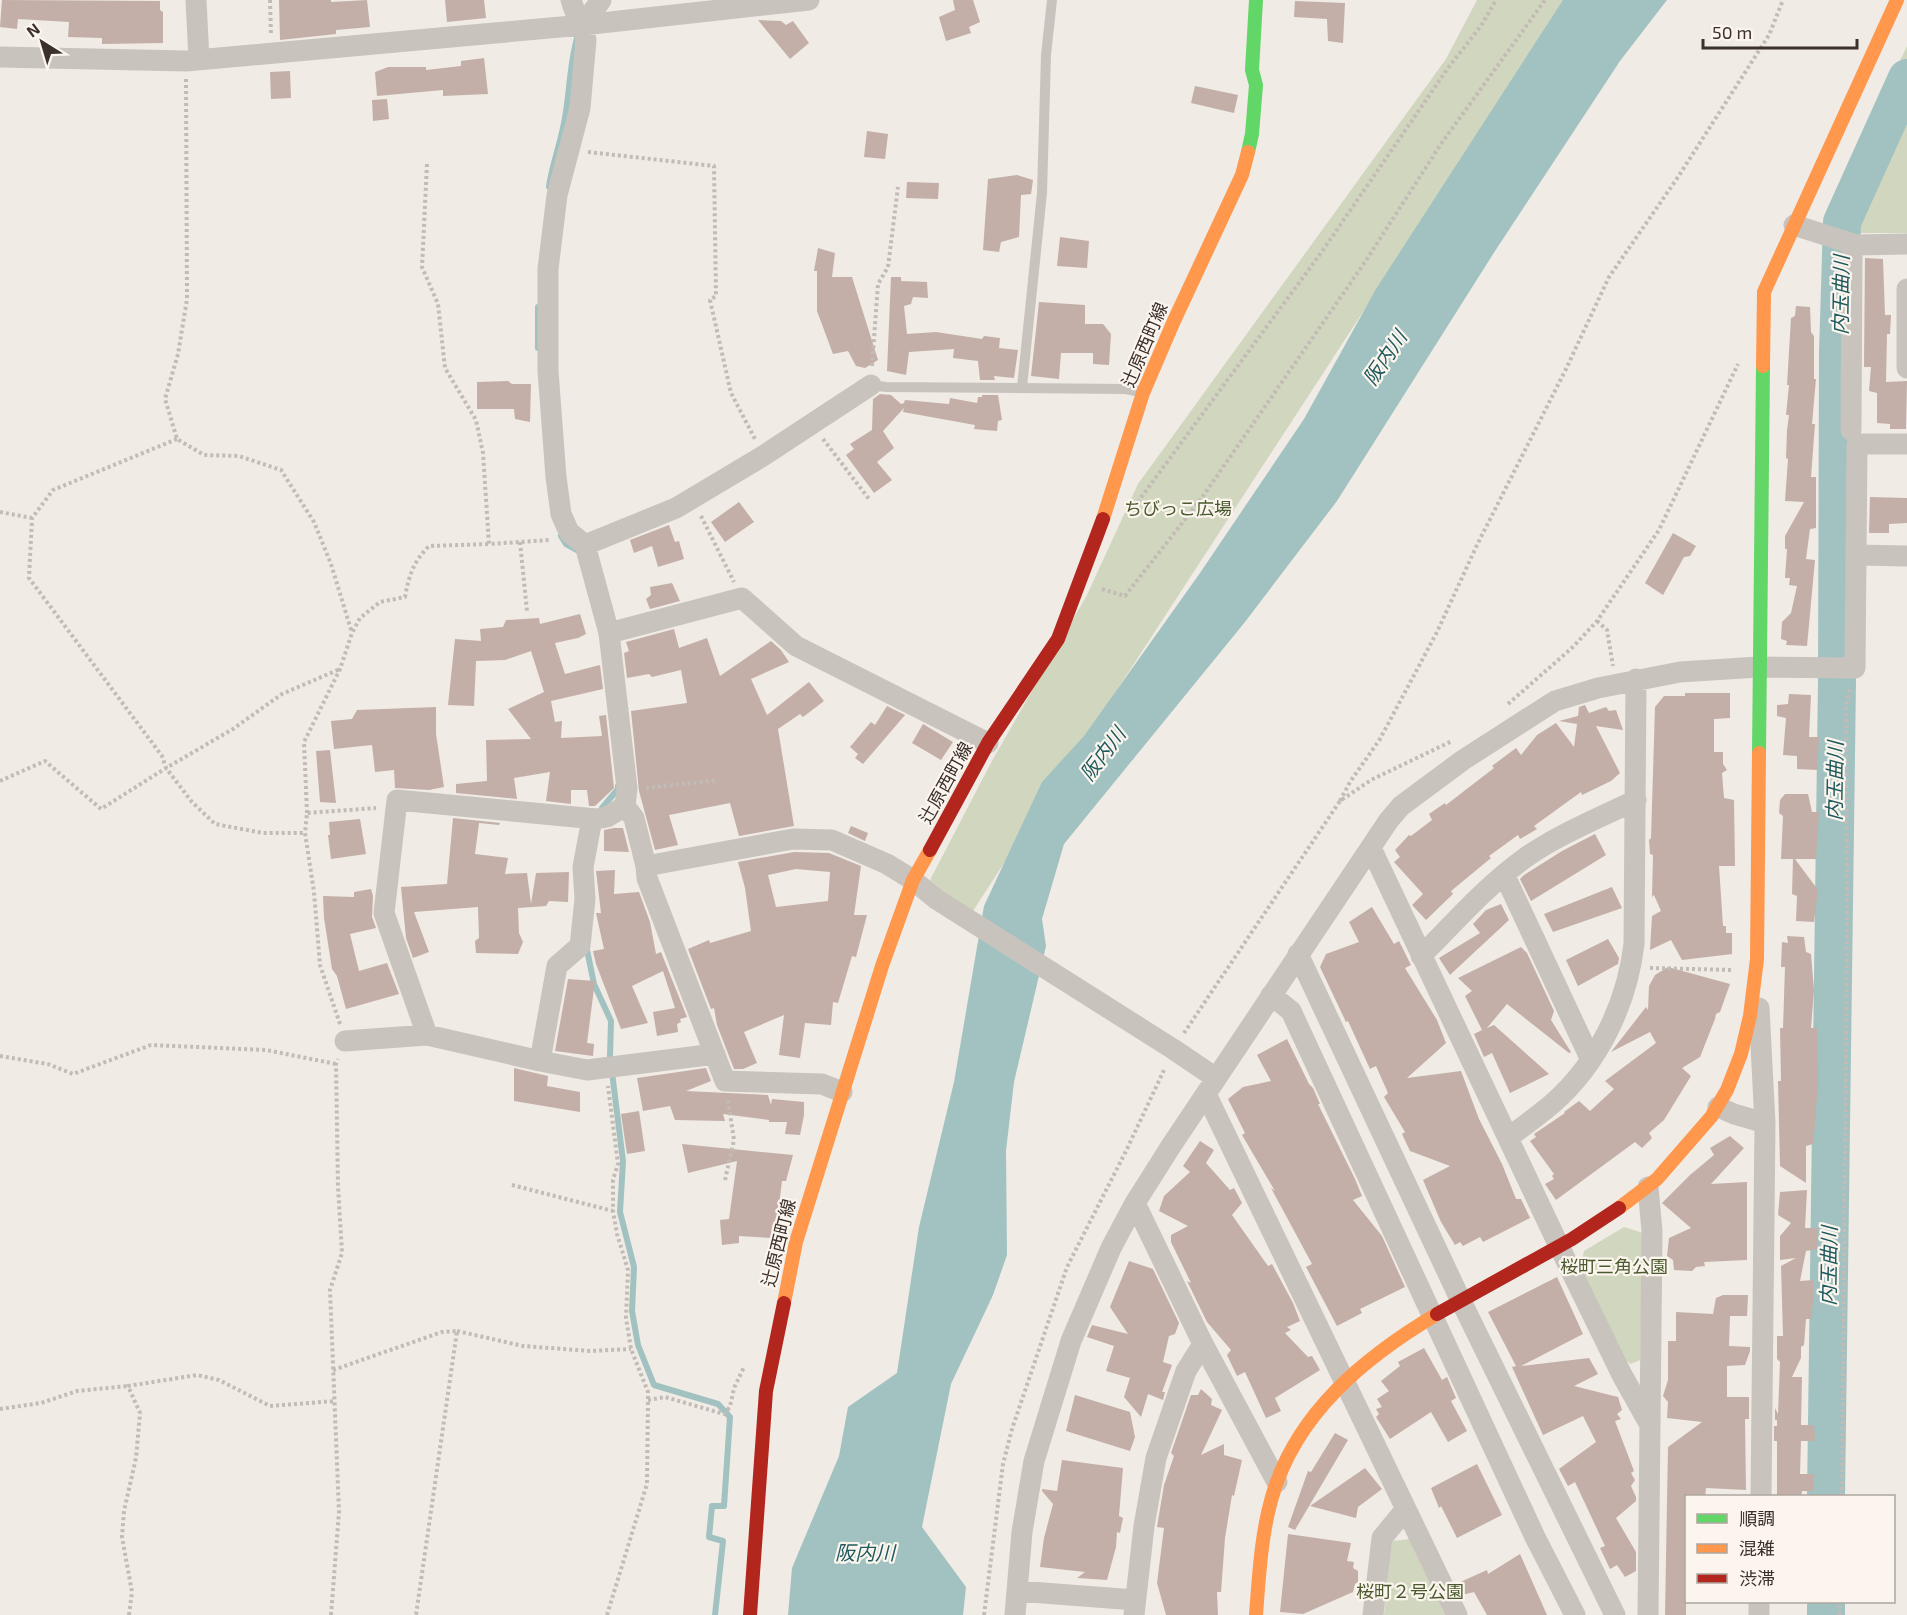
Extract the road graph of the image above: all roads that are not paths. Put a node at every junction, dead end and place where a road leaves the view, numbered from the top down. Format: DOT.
graph roads {
  1 [pos="196,0"];
  2 [pos="601,0"];
  3 [pos="809,0"];
  4 [pos="1052,0"];
  5 [pos="1256,0"];
  6 [pos="1897,0"];
  7 [pos="577,18"];
  8 [pos="0,57"];
  9 [pos="192,60"];
  10 [pos="1794,225"];
  11 [pos="1855,244"];
  12 [pos="1907,244"];
  13 [pos="1907,289"];
  14 [pos="1907,368"];
  15 [pos="871,385"];
  16 [pos="1022,387"];
  17 [pos="1143,393"];
  18 [pos="1851,430"];
  19 [pos="1907,444"];
  20 [pos="585,545"];
  21 [pos="1856,555"];
  22 [pos="1907,556"];
  23 [pos="609,633"];
  24 [pos="1759,667"];
  25 [pos="1636,679"];
  26 [pos="988,743"];
  27 [pos="626,797"];
  28 [pos="1636,800"];
  29 [pos="598,818"];
  30 [pos="1371,848"];
  31 [pos="646,866"];
  32 [pos="1505,876"];
  33 [pos="913,880"];
  34 [pos="1298,954"];
  35 [pos="1421,957"];
  36 [pos="1748,965"];
  37 [pos="1271,995"];
  38 [pos="427,1035"];
  39 [pos="345,1041"];
  40 [pos="715,1054"];
  41 [pos="1591,1060"];
  42 [pos="540,1061"];
  43 [pos="1211,1086"];
  44 [pos="842,1092"];
  45 [pos="1718,1107"];
  46 [pos="1766,1122"];
  47 [pos="1508,1138"];
  48 [pos="1648,1187"];
  49 [pos="1135,1203"];
  50 [pos="1559,1245"];
  51 [pos="1461,1301"];
  52 [pos="1432,1316"];
  53 [pos="1203,1344"];
  54 [pos="1344,1380"];
  55 [pos="1650,1425"];
  56 [pos="1277,1482"];
  57 [pos="1761,1495"];
  58 [pos="1405,1510"];
  59 [pos="1017,1591"];
  60 [pos="1135,1608"];
  61 [pos="750,1615"];
  62 [pos="1015,1615"];
  63 [pos="1256,1615"];
  64 [pos="1373,1615"];
  65 [pos="1457,1615"];
  66 [pos="1575,1615"];
  67 [pos="1615,1615"];
  68 [pos="1648,1615"];
  1 -- 9 [label="street"];
  2 -- 7 [label="street"];
  3 -- 7 [label="street"];
  4 -- 16 [label="lane"];
  5 -- 17 [label="street, 辻原西町線"];
  6 -- 10 [label="street"];
  7 -- 9 [label="street"];
  7 -- 20 [label="street"];
  8 -- 9 [label="street"];
  10 -- 11 [label="street"];
  10 -- 24 [label="street"];
  11 -- 12 [label="street"];
  11 -- 18 [label="street"];
  13 -- 14 [label="street"];
  15 -- 16 [label="lane"];
  15 -- 20 [label="street"];
  16 -- 17 [label="lane"];
  17 -- 26 [label="street, 辻原西町線"];
  19 -- 21 [label="street"];
  20 -- 23 [label="street"];
  21 -- 22 [label="street"];
  21 -- 24 [label="street"];
  23 -- 26 [label="street"];
  23 -- 27 [label="street"];
  24 -- 25 [label="street"];
  24 -- 36 [label="street"];
  25 -- 28 [label="street"];
  25 -- 30 [label="street"];
  26 -- 33 [label="street, 辻原西町線"];
  27 -- 29 [label="street"];
  27 -- 31 [label="street"];
  28 -- 32 [label="street"];
  28 -- 41 [label="street"];
  29 -- 38 [label="street"];
  29 -- 42 [label="street"];
  30 -- 34 [label="street"];
  30 -- 35 [label="street"];
  31 -- 33 [label="street"];
  31 -- 40 [label="street"];
  32 -- 35 [label="street"];
  32 -- 41 [label="street"];
  33 -- 43 [label="street"];
  33 -- 44 [label="street, 辻原西町線"];
  34 -- 37 [label="street"];
  34 -- 51 [label="street"];
  35 -- 47 [label="street"];
  36 -- 45 [label="street"];
  36 -- 46 [label="street"];
  37 -- 43 [label="street"];
  37 -- 52 [label="street"];
  38 -- 39 [label="street"];
  38 -- 42 [label="street"];
  40 -- 42 [label="street"];
  40 -- 44 [label="street"];
  41 -- 47 [label="street"];
  43 -- 49 [label="street"];
  43 -- 54 [label="street"];
  44 -- 61 [label="street, 辻原西町線"];
  45 -- 46 [label="street"];
  45 -- 48 [label="street"];
  46 -- 57 [label="street"];
  47 -- 50 [label="street"];
  48 -- 50 [label="street"];
  48 -- 55 [label="street"];
  49 -- 53 [label="street"];
  49 -- 59 [label="street"];
  50 -- 51 [label="street"];
  50 -- 55 [label="street"];
  51 -- 52 [label="street"];
  51 -- 67 [label="street"];
  52 -- 54 [label="street"];
  52 -- 66 [label="street"];
  53 -- 56 [label="street"];
  53 -- 60 [label="street"];
  54 -- 56 [label="street"];
  54 -- 58 [label="street"];
  55 -- 68 [label="street"];
  56 -- 63 [label="street"];
  58 -- 64 [label="street"];
  58 -- 65 [label="street"];
  59 -- 60 [label="street"];
  59 -- 62 [label="street"];
}
